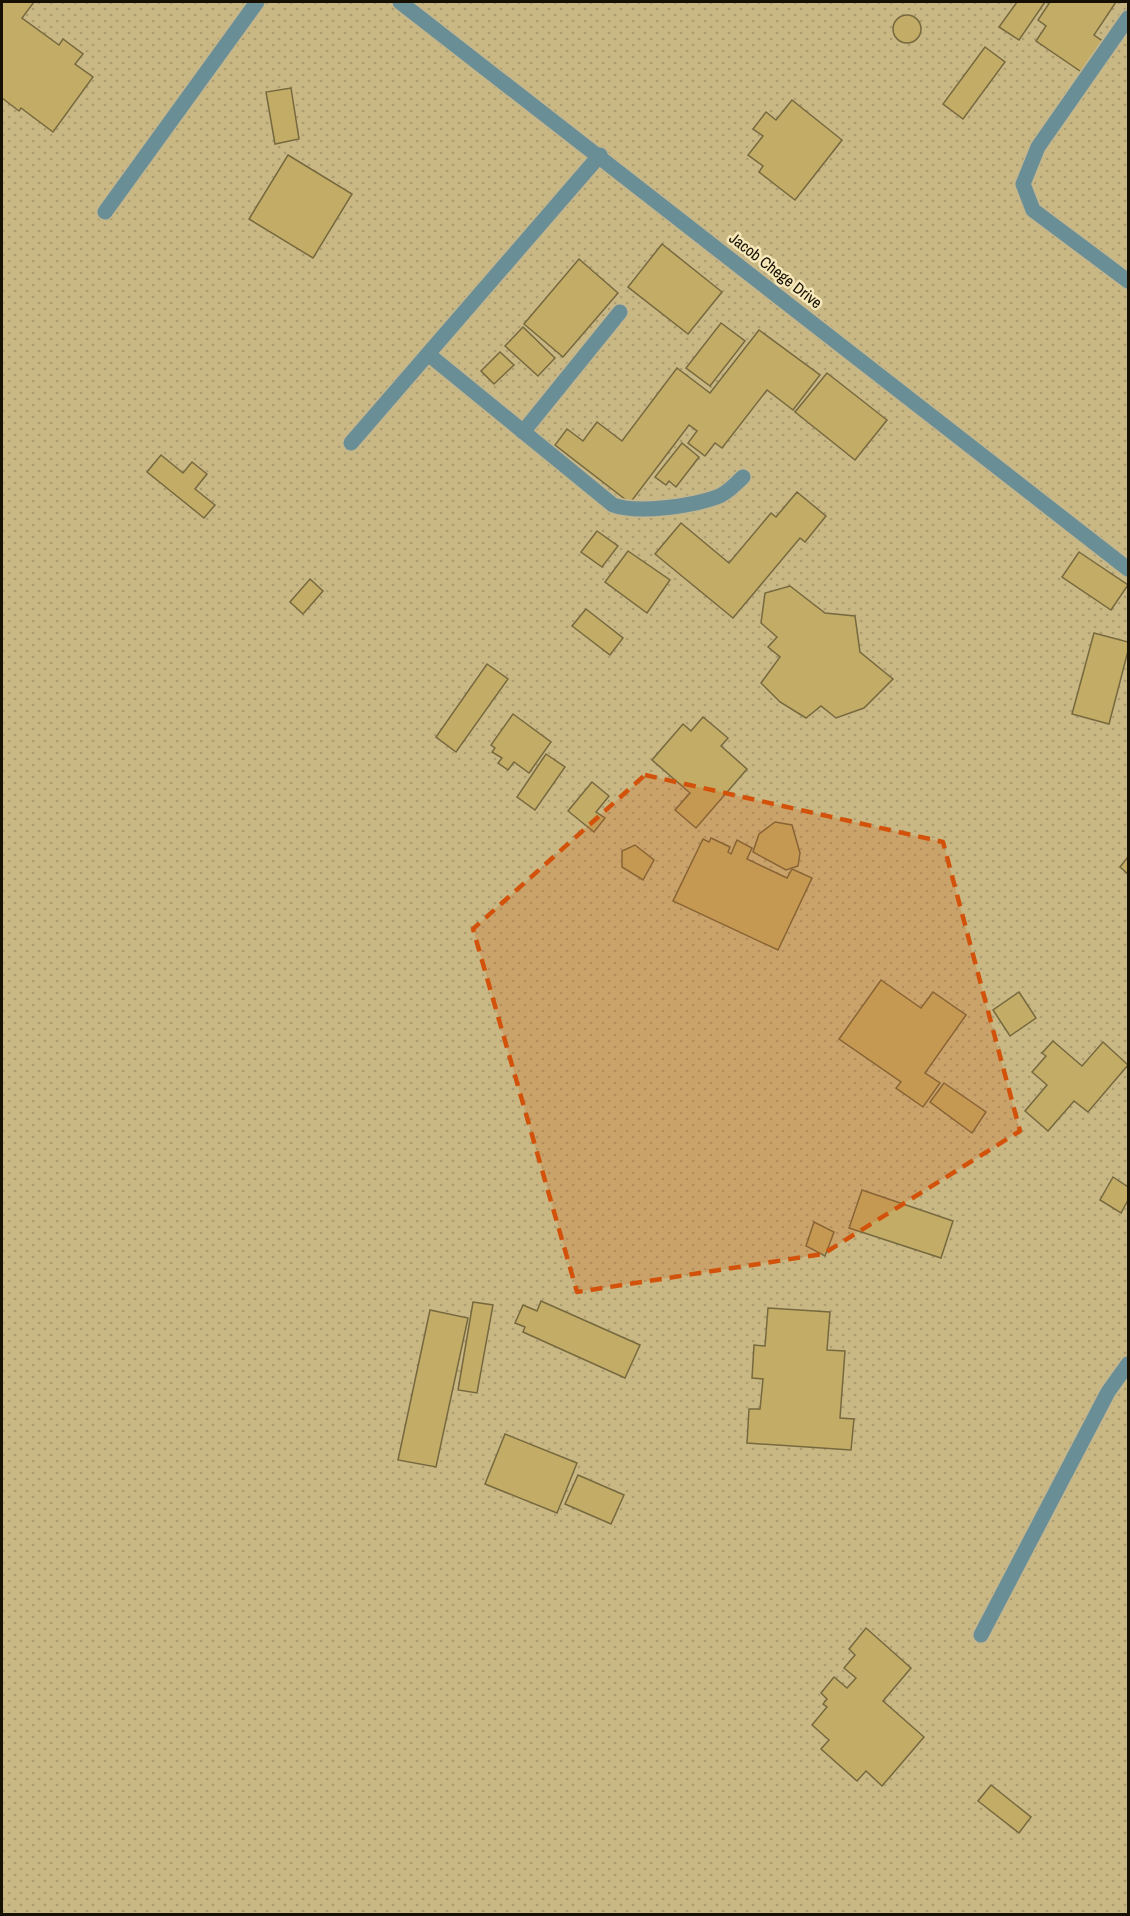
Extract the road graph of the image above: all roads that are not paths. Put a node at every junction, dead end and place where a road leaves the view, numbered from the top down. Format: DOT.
graph roads {
  1 [pos="257,2"];
  2 [pos="400,2"];
  3 [pos="1128,18"];
  4 [pos="600,155"];
  5 [pos="105,212"];
  6 [pos="1128,281"];
  7 [pos="620,312"];
  8 [pos="428,354"];
  9 [pos="523,432"];
  10 [pos="351,443"];
  11 [pos="743,477"];
  12 [pos="1128,568"];
  13 [pos="1128,1364"];
  14 [pos="981,1635"];
  1 -- 5 [label="street"];
  2 -- 4 [label="street, Jacob Chege Drive"];
  3 -- 6 [label="street"];
  4 -- 8 [label="street"];
  4 -- 12 [label="street, Jacob Chege Drive"];
  7 -- 9 [label="street"];
  8 -- 9 [label="street"];
  8 -- 10 [label="street"];
  9 -- 11 [label="street"];
  13 -- 14 [label="street"];
}
